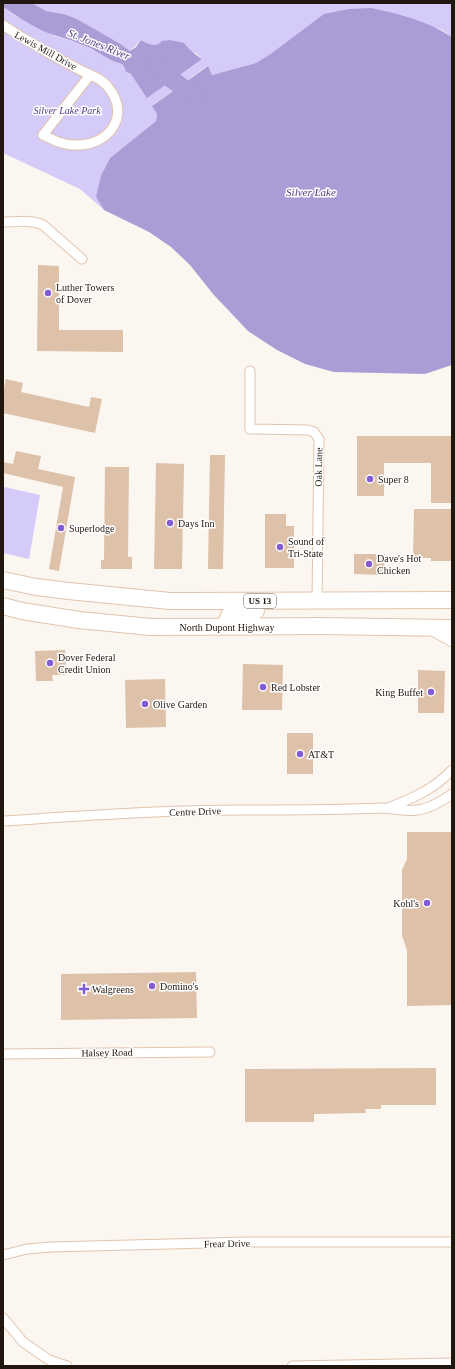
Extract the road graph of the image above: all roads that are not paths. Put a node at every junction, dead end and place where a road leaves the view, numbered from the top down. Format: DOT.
graph roads {
  1 [pos="3,25"];
  2 [pos="90,75"];
  3 [pos="3,222"];
  4 [pos="82,259"];
  5 [pos="250,371"];
  6 [pos="3,580"];
  7 [pos="452,600"];
  8 [pos="316,601"];
  9 [pos="3,606"];
  10 [pos="452,622"];
  11 [pos="226,628"];
  12 [pos="426,628"];
  13 [pos="452,628"];
  14 [pos="452,642"];
  15 [pos="452,770"];
  16 [pos="452,794"];
  17 [pos="387,808"];
  18 [pos="3,821"];
  19 [pos="210,1052"];
  20 [pos="3,1054"];
  21 [pos="452,1242"];
  22 [pos="3,1255"];
  23 [pos="3,1318"];
  24 [pos="452,1363"];
  25 [pos="67,1366"];
  26 [pos="292,1366"];
  1 -- 2 [label="street, Lewis Mill Drive"];
  2 -- 2 [label="street, Lewis Mill Drive"];
  3 -- 4 [label="street"];
  5 -- 8 [label="street, Oak Lane"];
  6 -- 8 [label="highway, US 13"];
  7 -- 8 [label="highway, US 13"];
  8 -- 11 [label="highway"];
  9 -- 11 [label="highway, North Dupont Highway"];
  10 -- 12 [label="highway"];
  11 -- 12 [label="highway, North Dupont Highway"];
  12 -- 13 [label="highway, North Dupont Highway"];
  12 -- 14 [label="street"];
  15 -- 17 [label="street, Centre Drive"];
  16 -- 17 [label="street, Centre Drive"];
  17 -- 18 [label="street, Centre Drive"];
  19 -- 20 [label="street, Halsey Road"];
  21 -- 22 [label="street, Frear Drive"];
  23 -- 25 [label="street"];
  24 -- 26 [label="street"];
}
